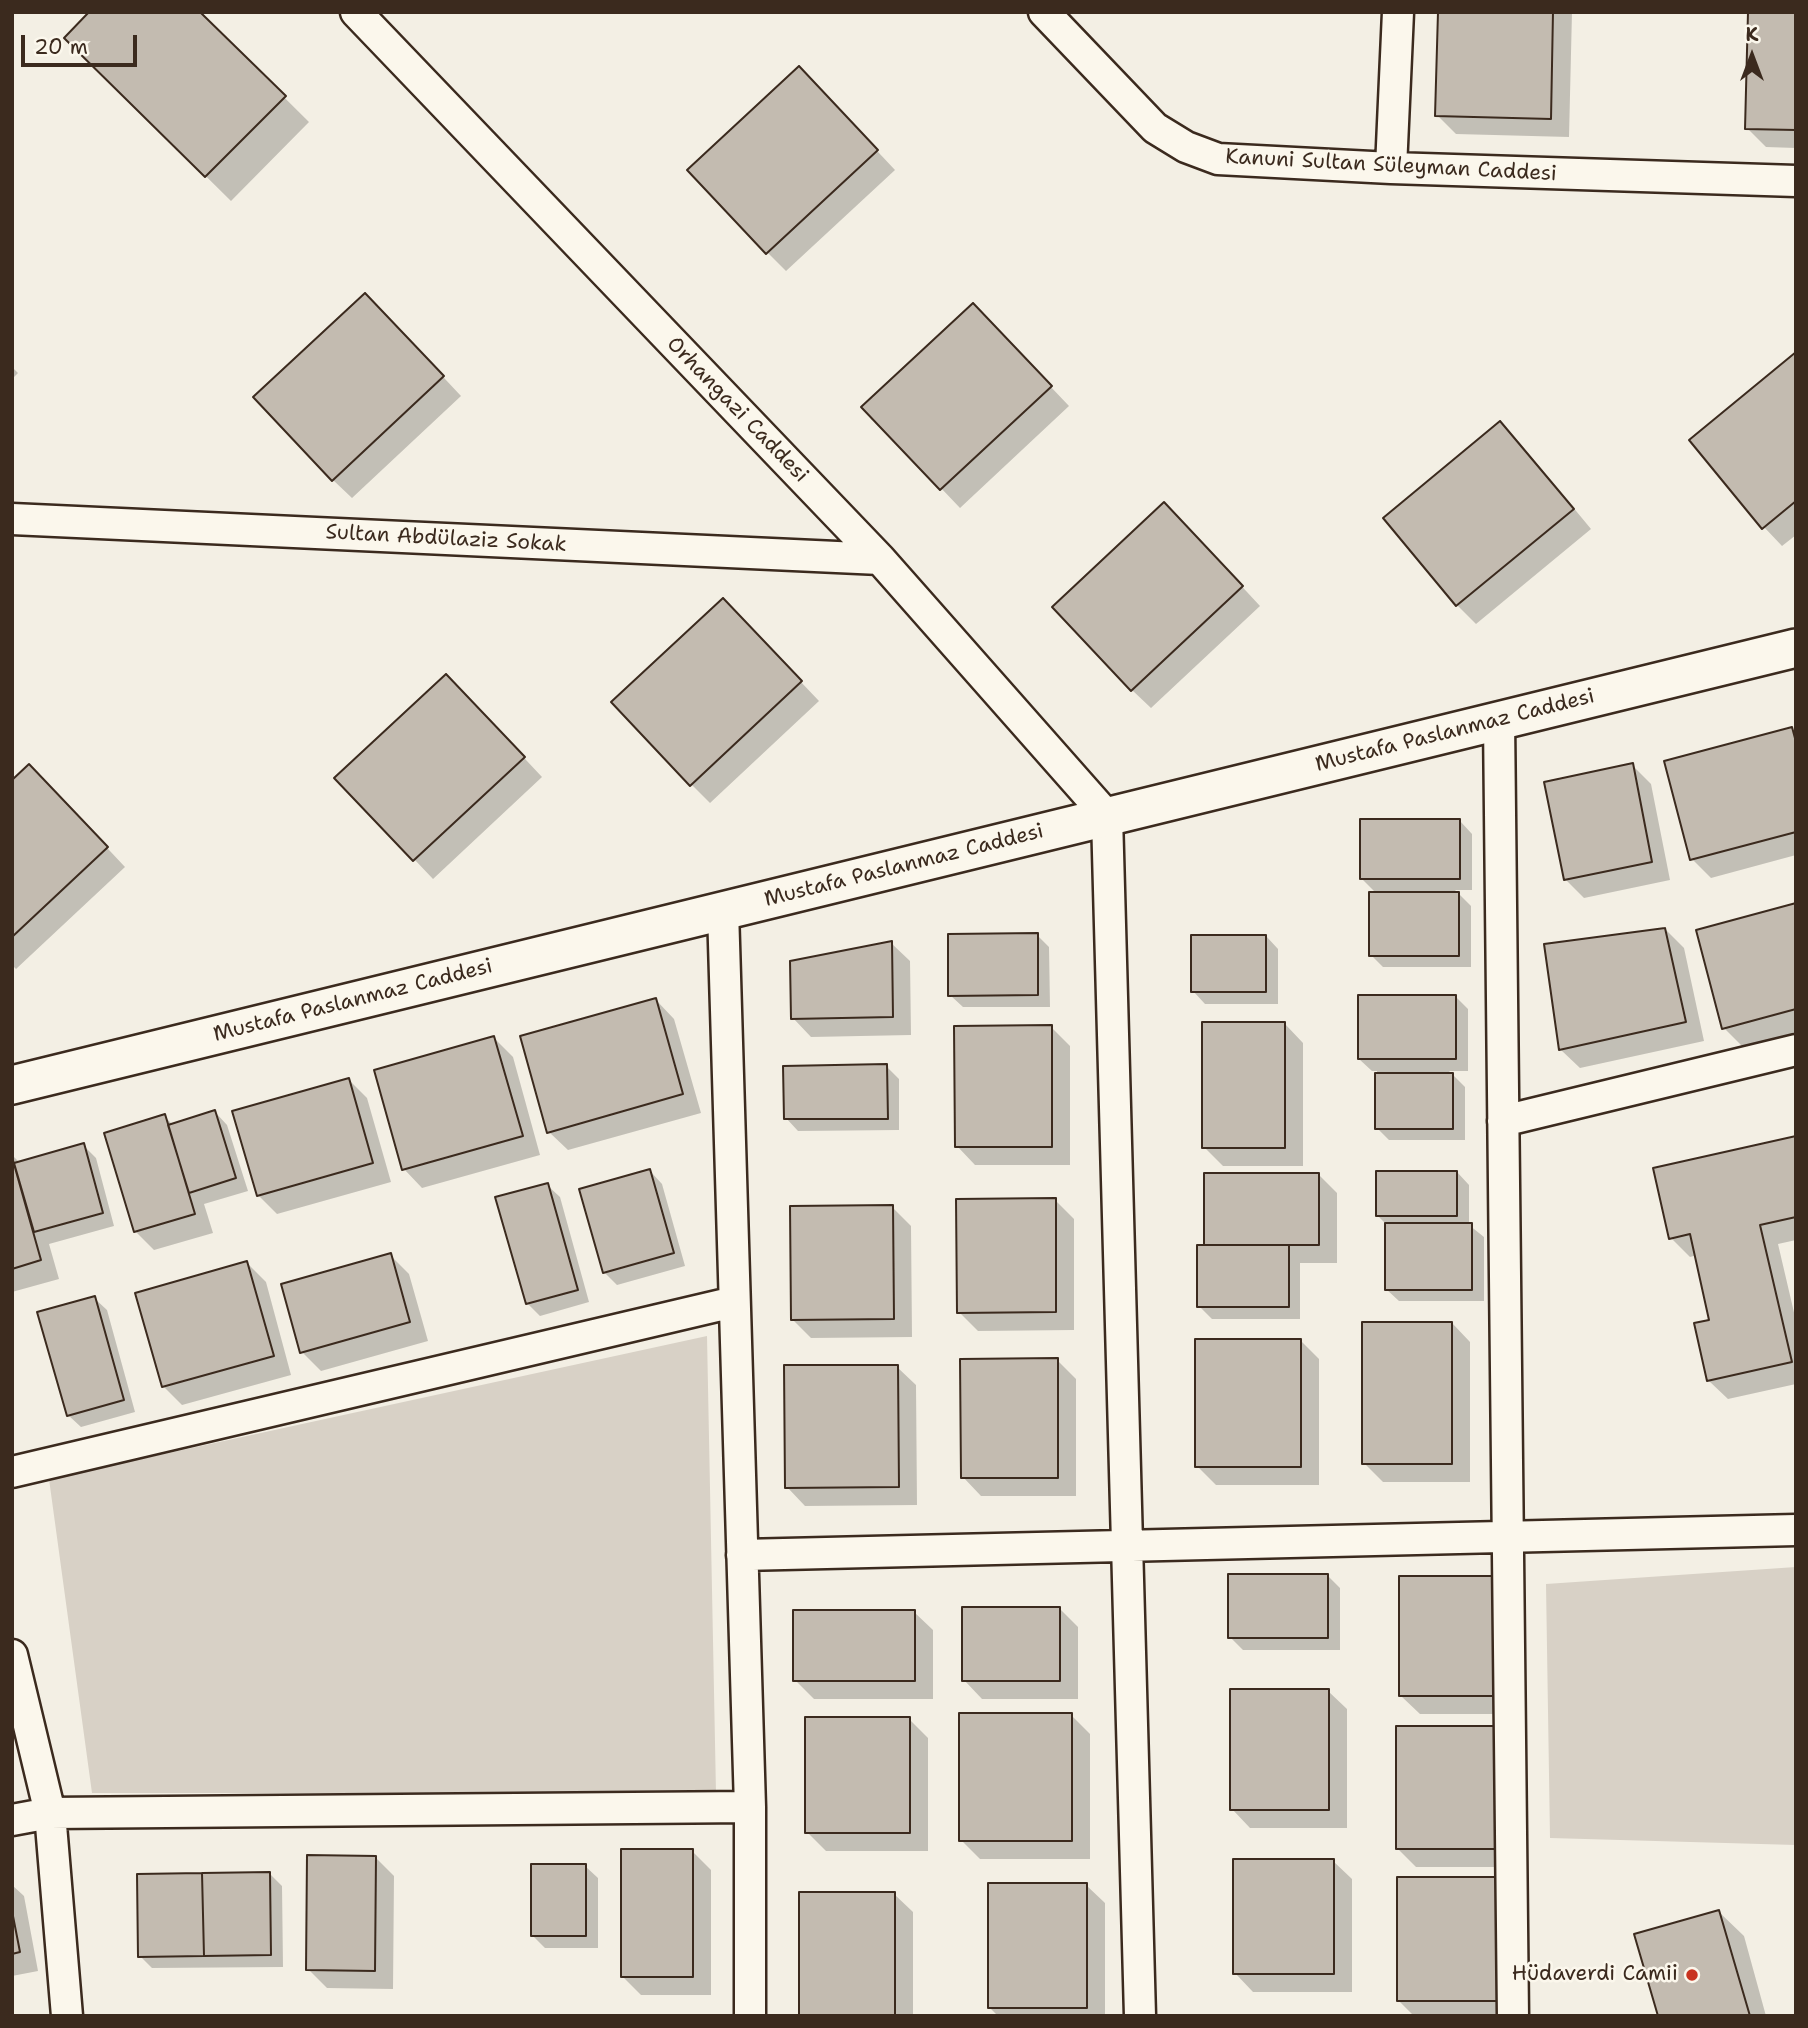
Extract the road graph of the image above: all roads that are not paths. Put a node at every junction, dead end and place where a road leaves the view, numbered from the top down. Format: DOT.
graph roads {
  1 [pos="356,12"];
  2 [pos="1044,12"];
  3 [pos="1398,12"];
  4 [pos="1391,168"];
  5 [pos="1796,181"];
  6 [pos="12,519"];
  7 [pos="880,559"];
  8 [pos="1796,648"];
  9 [pos="1499,720"];
  10 [pos="1107,816"];
  11 [pos="723,910"];
  12 [pos="1796,1050"];
  13 [pos="12,1086"];
  14 [pos="1503,1121"];
  15 [pos="734,1303"];
  16 [pos="12,1472"];
  17 [pos="1796,1530"];
  18 [pos="1508,1537"];
  19 [pos="1127,1546"];
  20 [pos="742,1555"];
  21 [pos="12,1655"];
  22 [pos="750,1807"];
  23 [pos="50,1813"];
  24 [pos="12,1821"];
  25 [pos="67,2016"];
  26 [pos="750,2016"];
  27 [pos="1140,2016"];
  28 [pos="1513,2016"];
  1 -- 7 [label="street, Orhangazi Caddesi"];
  2 -- 4 [label="street, Kanuni Sultan Süleyman Caddesi"];
  3 -- 4 [label="street"];
  4 -- 5 [label="street, Kanuni Sultan Süleyman Caddesi"];
  6 -- 7 [label="street, Sultan Abdülaziz Sokak"];
  7 -- 10 [label="street, Orhangazi Caddesi"];
  8 -- 9 [label="street, Mustafa Paslanmaz Caddesi"];
  9 -- 10 [label="street, Mustafa Paslanmaz Caddesi"];
  9 -- 14 [label="street"];
  10 -- 11 [label="street, Mustafa Paslanmaz Caddesi"];
  10 -- 19 [label="street"];
  11 -- 13 [label="street, Mustafa Paslanmaz Caddesi"];
  11 -- 15 [label="street"];
  12 -- 14 [label="street"];
  14 -- 18 [label="street"];
  15 -- 16 [label="street"];
  15 -- 20 [label="street"];
  17 -- 18 [label="street"];
  18 -- 19 [label="street"];
  18 -- 28 [label="street"];
  19 -- 20 [label="street"];
  19 -- 27 [label="street"];
  20 -- 22 [label="street"];
  21 -- 23 [label="street"];
  22 -- 23 [label="street"];
  22 -- 26 [label="street"];
  23 -- 24 [label="street"];
  23 -- 25 [label="street"];
}
